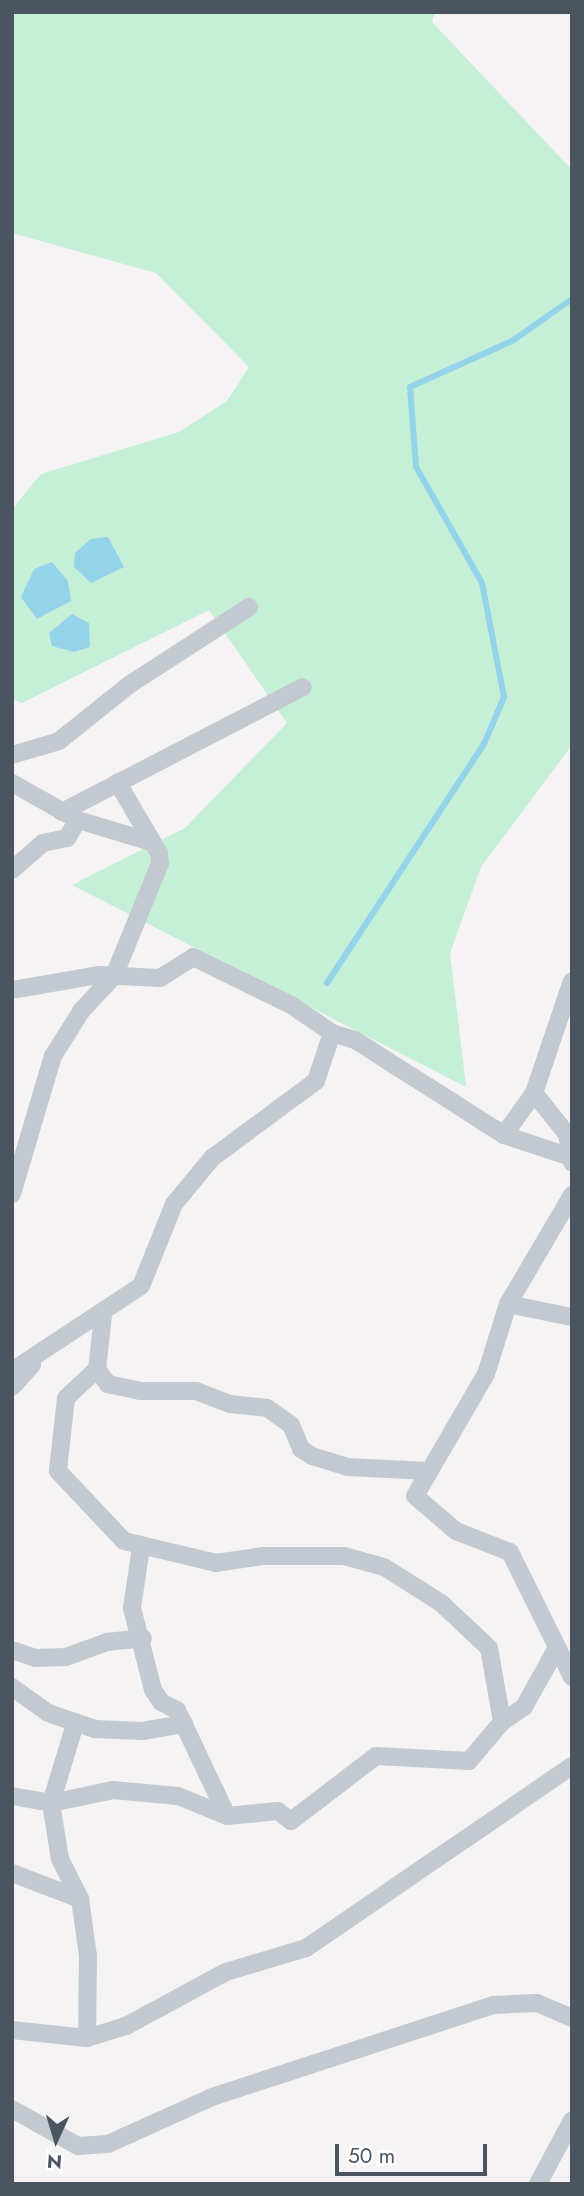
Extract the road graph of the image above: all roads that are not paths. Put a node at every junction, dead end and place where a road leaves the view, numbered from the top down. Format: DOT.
graph roads {
  1 [pos="249,607"];
  2 [pos="303,687"];
  3 [pos="12,755"];
  4 [pos="117,782"];
  5 [pos="12,783"];
  6 [pos="70,816"];
  7 [pos="151,842"];
  8 [pos="12,870"];
  9 [pos="114,976"];
  10 [pos="572,981"];
  11 [pos="12,990"];
  12 [pos="332,1033"];
  13 [pos="534,1093"];
  14 [pos="504,1135"];
  15 [pos="571,1157"];
  16 [pos="572,1163"];
  17 [pos="12,1194"];
  18 [pos="572,1195"];
  19 [pos="508,1304"];
  20 [pos="103,1315"];
  21 [pos="572,1317"];
  22 [pos="39,1357"];
  23 [pos="97,1369"];
  24 [pos="12,1371"];
  25 [pos="12,1387"];
  26 [pos="428,1471"];
  27 [pos="141,1547"];
  28 [pos="143,1638"];
  29 [pos="12,1650"];
  30 [pos="555,1651"];
  31 [pos="572,1677"];
  32 [pos="12,1687"];
  33 [pos="502,1721"];
  34 [pos="75,1724"];
  35 [pos="184,1724"];
  36 [pos="572,1766"];
  37 [pos="12,1796"];
  38 [pos="51,1803"];
  39 [pos="227,1816"];
  40 [pos="12,1873"];
  41 [pos="80,1899"];
  42 [pos="572,2018"];
  43 [pos="12,2030"];
  44 [pos="87,2038"];
  45 [pos="12,2109"];
  46 [pos="572,2120"];
  47 [pos="538,2184"];
  1 -- 3 [label="street"];
  2 -- 4 [label="street"];
  4 -- 6 [label="street"];
  4 -- 7 [label="street"];
  5 -- 6 [label="street"];
  6 -- 7 [label="street"];
  6 -- 8 [label="street"];
  7 -- 9 [label="street"];
  9 -- 11 [label="street"];
  9 -- 12 [label="street"];
  9 -- 17 [label="street"];
  10 -- 13 [label="street"];
  12 -- 14 [label="street"];
  12 -- 20 [label="street"];
  13 -- 14 [label="street"];
  13 -- 15 [label="street"];
  14 -- 15 [label="street"];
  15 -- 16 [label="street"];
  18 -- 19 [label="street"];
  19 -- 21 [label="street"];
  19 -- 26 [label="street"];
  20 -- 22 [label="street"];
  20 -- 23 [label="street"];
  22 -- 24 [label="street"];
  22 -- 25 [label="street"];
  23 -- 26 [label="street"];
  23 -- 27 [label="street"];
  26 -- 30 [label="street"];
  27 -- 28 [label="street"];
  27 -- 33 [label="street"];
  28 -- 29 [label="street"];
  28 -- 35 [label="street"];
  30 -- 31 [label="street"];
  30 -- 33 [label="street"];
  32 -- 34 [label="street"];
  33 -- 39 [label="street"];
  34 -- 35 [label="street"];
  34 -- 38 [label="street"];
  35 -- 39 [label="street"];
  36 -- 44 [label="street"];
  37 -- 38 [label="street"];
  38 -- 39 [label="street"];
  38 -- 41 [label="street"];
  40 -- 41 [label="street"];
  41 -- 44 [label="street"];
  42 -- 45 [label="street"];
  43 -- 44 [label="street"];
  46 -- 47 [label="street"];
}
